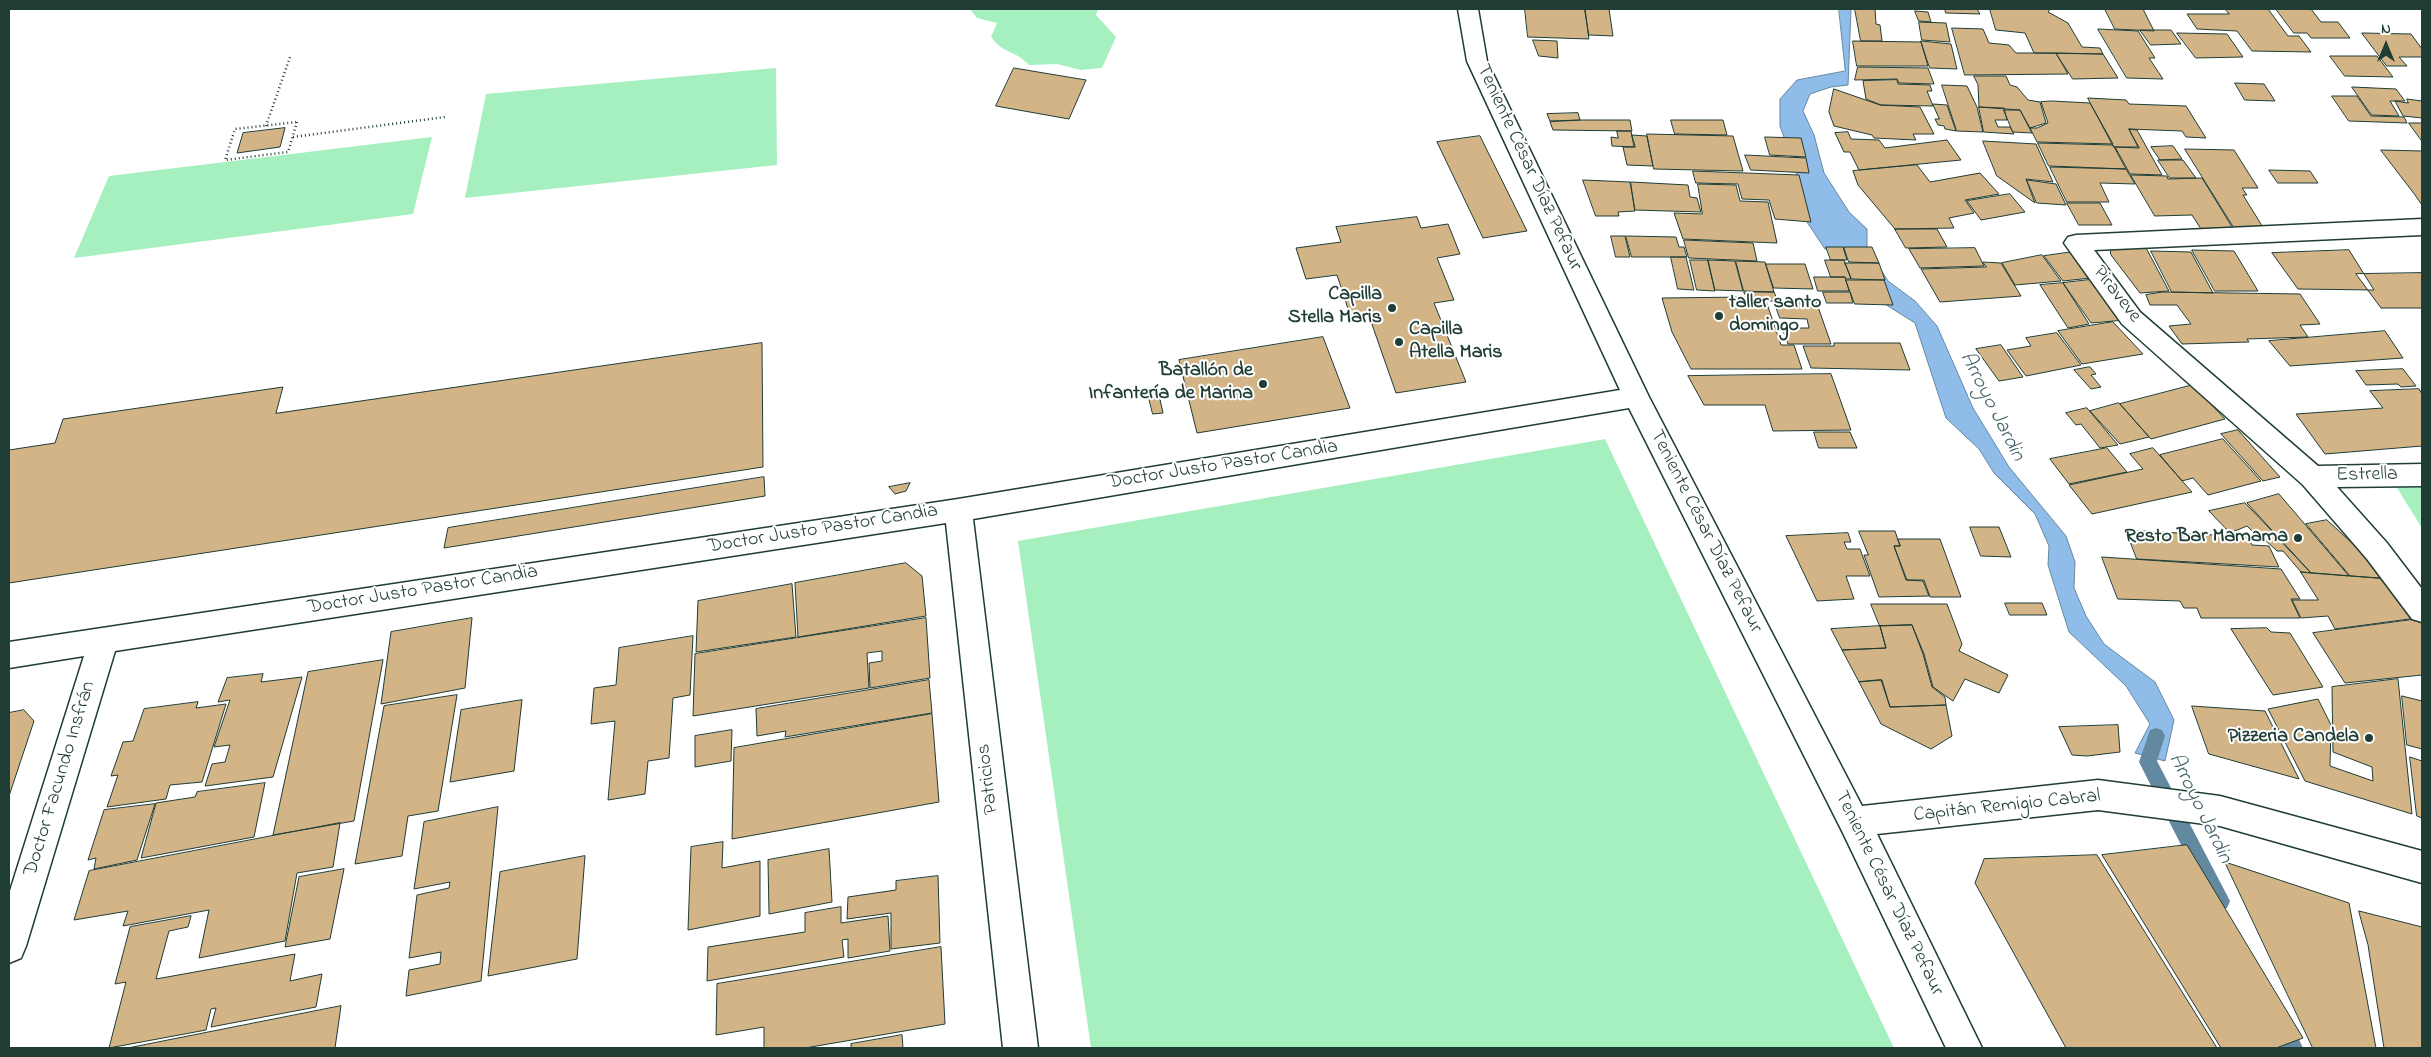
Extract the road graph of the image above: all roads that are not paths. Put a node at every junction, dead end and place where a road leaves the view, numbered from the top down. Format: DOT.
graph roads {
  1 [pos="1468,9"];
  2 [pos="2422,227"];
  3 [pos="1636,397"];
  4 [pos="2422,475"];
  5 [pos="2312,477"];
  6 [pos="958,510"];
  7 [pos="2422,610"];
  8 [pos="104,640"];
  9 [pos="9,655"];
  10 [pos="1854,822"];
  11 [pos="2422,867"];
  12 [pos="9,946"];
  13 [pos="1021,1048"];
  14 [pos="1964,1048"];
  1 -- 3 [label="street, Teniente César Díaz Pefaur"];
  2 -- 5 [label="street, Piraveve"];
  3 -- 6 [label="street, Doctor Justo Pastor Candia"];
  3 -- 10 [label="street, Teniente César Díaz Pefaur"];
  4 -- 5 [label="street, Estrella"];
  5 -- 7 [label="street, Piraveve"];
  6 -- 8 [label="street, Doctor Justo Pastor Candia"];
  6 -- 13 [label="street, Patricios"];
  8 -- 9 [label="street, Doctor Justo Pastor Candia"];
  8 -- 12 [label="street, Doctor Facundo Insfrán"];
  10 -- 11 [label="street, Capitán Remigio Cabral"];
  10 -- 14 [label="street, Teniente César Díaz Pefaur"];
}
